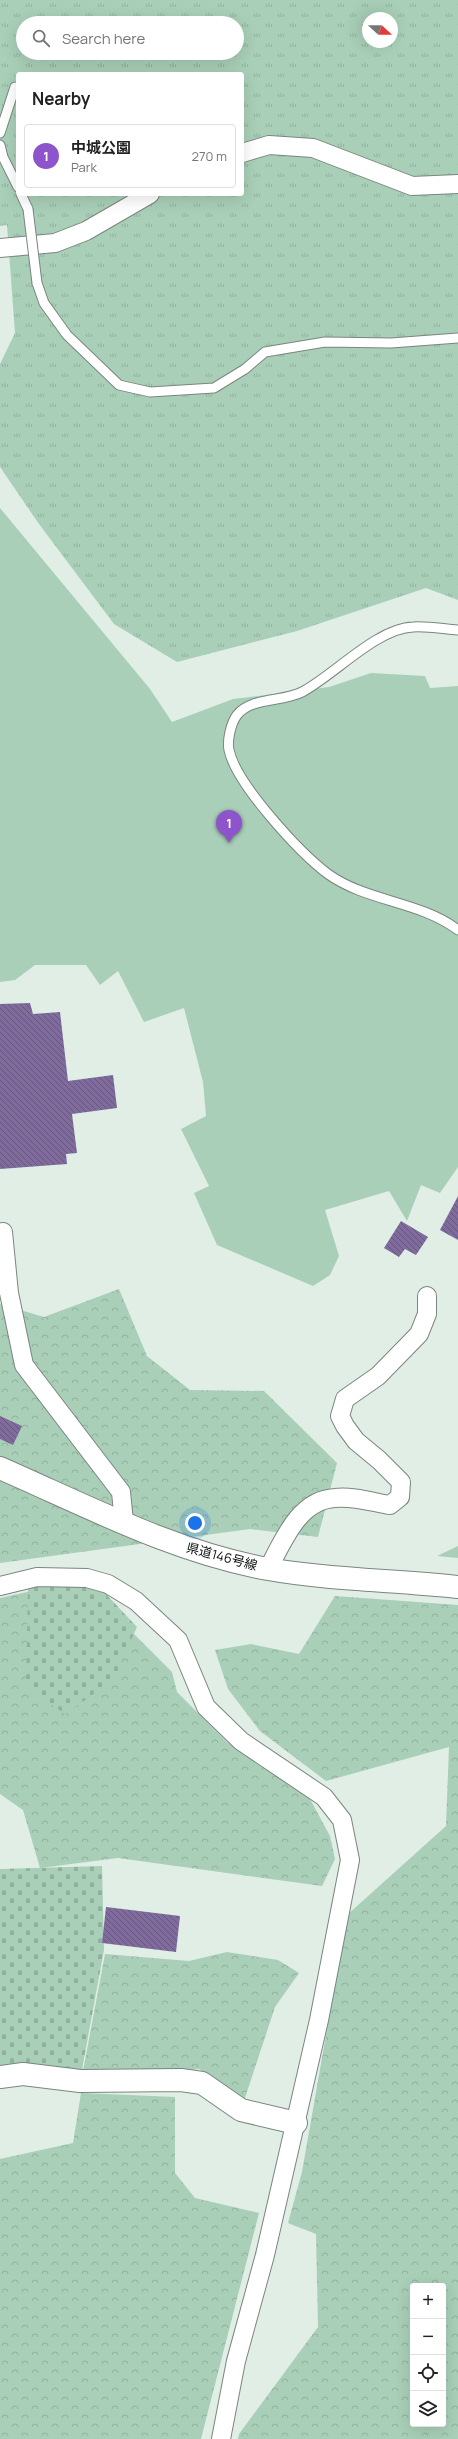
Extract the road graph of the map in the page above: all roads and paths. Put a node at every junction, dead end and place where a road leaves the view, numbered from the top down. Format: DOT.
graph roads {
  1 [pos="15,87"];
  2 [pos="0,133"];
  3 [pos="0,145"];
  4 [pos="244,152"];
  5 [pos="16,183"];
  6 [pos="458,184"];
  7 [pos="22,196"];
  8 [pos="147,196"];
  9 [pos="0,248"];
  10 [pos="458,338"];
  11 [pos="458,630"];
  12 [pos="458,930"];
  13 [pos="3,1232"];
  14 [pos="427,1296"];
  15 [pos="0,1468"];
  16 [pos="124,1522"];
  17 [pos="268,1569"];
  18 [pos="0,1586"];
  19 [pos="458,1587"];
  20 [pos="0,2077"];
  21 [pos="296,2124"];
  22 [pos="221,2439"];
  1 -- 2 [label="lane"];
  3 -- 5 [label="lane"];
  4 -- 6 [label="street"];
  7 -- 10 [label="lane, bridge"];
  8 -- 9 [label="street"];
  11 -- 12 [label="lane"];
  13 -- 16 [label="street"];
  14 -- 17 [label="street"];
  15 -- 16 [label="main road, 県道146号線"];
  16 -- 17 [label="main road, 県道146号線"];
  17 -- 19 [label="main road, 県道146号線"];
  18 -- 21 [label="street"];
  20 -- 21 [label="main road"];
  21 -- 22 [label="street"];
}
